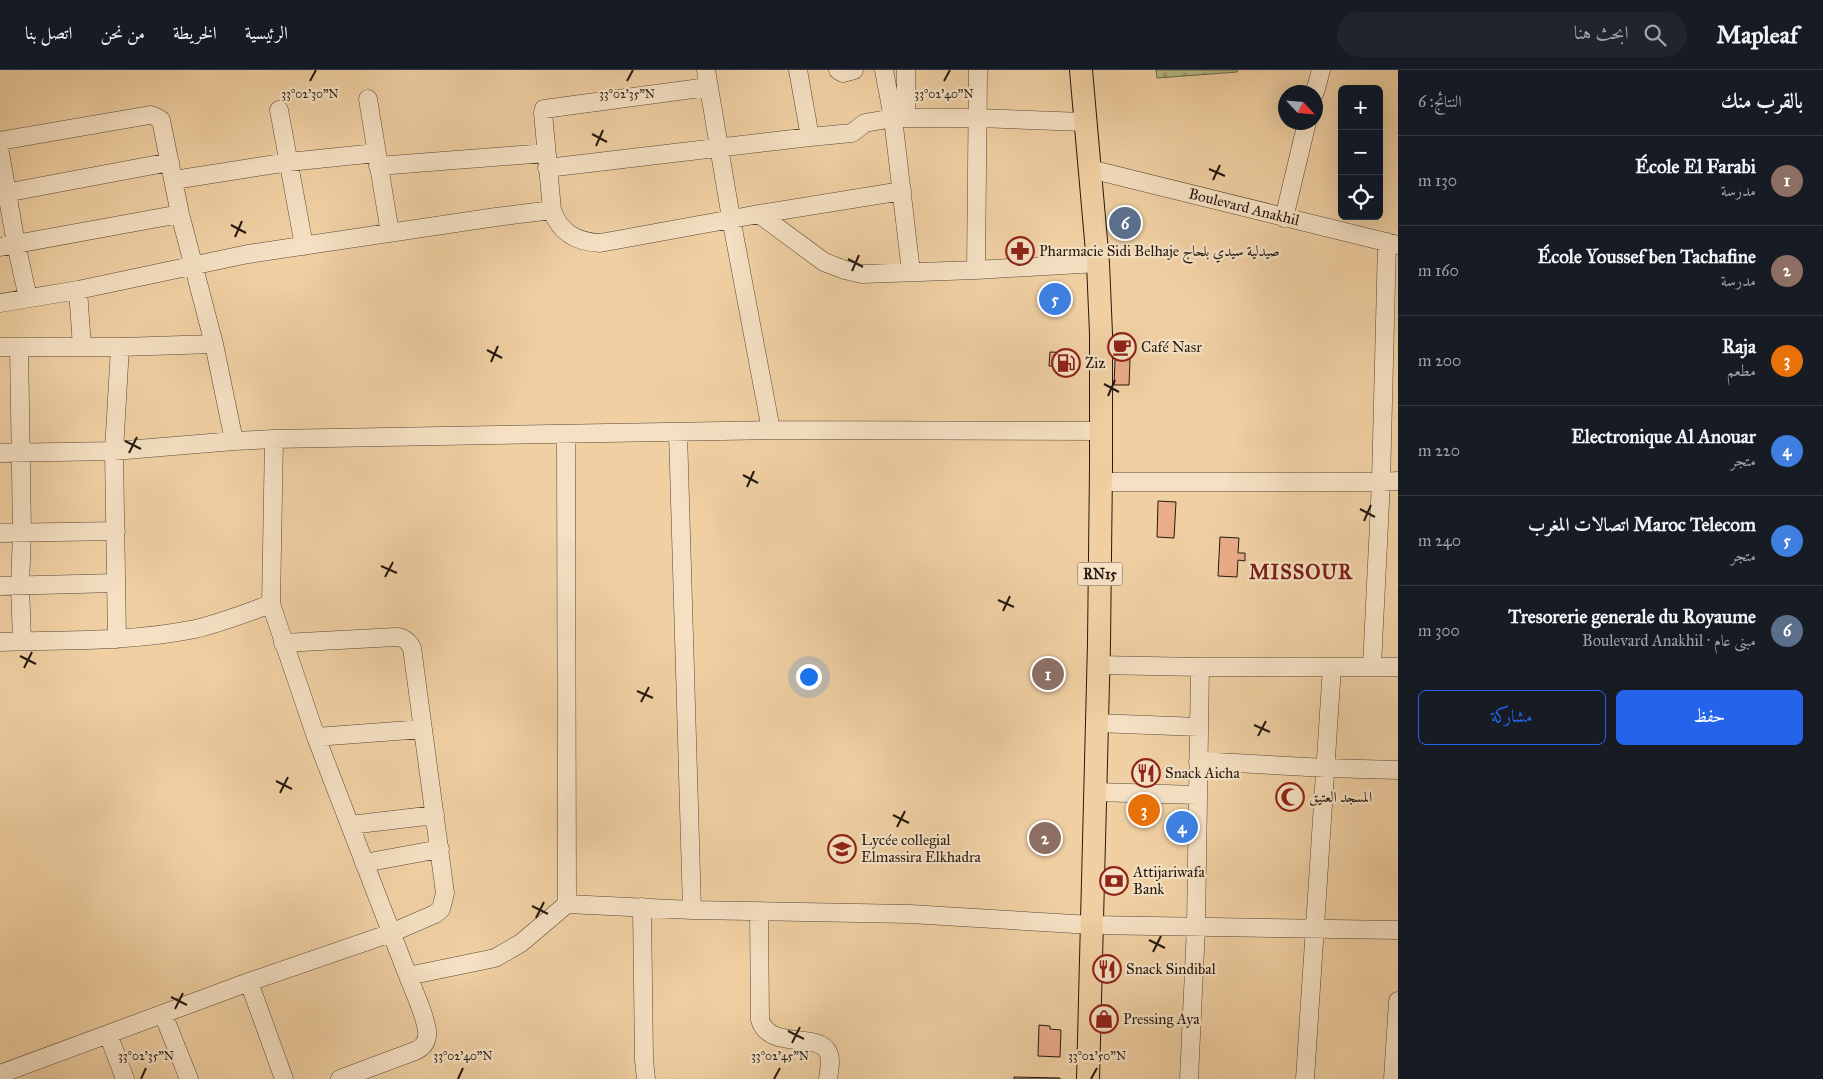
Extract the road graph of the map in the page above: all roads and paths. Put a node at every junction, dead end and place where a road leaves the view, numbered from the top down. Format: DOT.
graph roads {
  1 [pos="798,70"];
  2 [pos="838,70"];
  3 [pos="854,70"];
  4 [pos="884,70"];
  5 [pos="906,70"];
  6 [pos="978,70"];
  7 [pos="1081,70"];
  8 [pos="1321,70"];
  9 [pos="707,79"];
  10 [pos="1317,85"];
  11 [pos="368,100"];
  12 [pos="279,110"];
  13 [pos="899,118"];
  14 [pos="978,118"];
  15 [pos="1084,122"];
  16 [pos="1306,130"];
  17 [pos="810,137"];
  18 [pos="0,141"];
  19 [pos="719,147"];
  20 [pos="0,153"];
  21 [pos="377,159"];
  22 [pos="547,160"];
  23 [pos="170,162"];
  24 [pos="288,162"];
  25 [pos="1090,169"];
  26 [pos="174,180"];
  27 [pos="902,192"];
  28 [pos="3,194"];
  29 [pos="552,210"];
  30 [pos="180,214"];
  31 [pos="759,214"];
  32 [pos="731,218"];
  33 [pos="1284,218"];
  34 [pos="390,233"];
  35 [pos="1393,244"];
  36 [pos="8,245"];
  37 [pos="304,246"];
  38 [pos="1098,263"];
  39 [pos="193,266"];
  40 [pos="976,270"];
  41 [pos="911,272"];
  42 [pos="78,290"];
  43 [pos="28,298"];
  44 [pos="0,303"];
  45 [pos="214,344"];
  46 [pos="0,347"];
  47 [pos="18,347"];
  48 [pos="82,347"];
  49 [pos="120,347"];
  50 [pos="771,430"];
  51 [pos="1101,431"];
  52 [pos="678,432"];
  53 [pos="566,434"];
  54 [pos="274,439"];
  55 [pos="234,441"];
  56 [pos="114,451"];
  57 [pos="20,453"];
  58 [pos="0,454"];
  59 [pos="1390,481"];
  60 [pos="1100,482"];
  61 [pos="116,531"];
  62 [pos="0,533"];
  63 [pos="22,533"];
  64 [pos="116,583"];
  65 [pos="0,586"];
  66 [pos="20,586"];
  67 [pos="271,604"];
  68 [pos="117,639"];
  69 [pos="22,641"];
  70 [pos="0,642"];
  71 [pos="283,643"];
  72 [pos="1098,664"];
  73 [pos="1332,666"];
  74 [pos="1372,666"];
  75 [pos="1398,666"];
  76 [pos="1200,667"];
  77 [pos="1097,723"];
  78 [pos="1199,726"];
  79 [pos="423,730"];
  80 [pos="316,736"];
  81 [pos="1198,761"];
  82 [pos="1326,768"];
  83 [pos="1398,770"];
  84 [pos="1095,792"];
  85 [pos="1198,795"];
  86 [pos="435,815"];
  87 [pos="350,825"];
  88 [pos="440,849"];
  89 [pos="364,863"];
  90 [pos="567,904"];
  91 [pos="642,907"];
  92 [pos="692,910"];
  93 [pos="759,911"];
  94 [pos="1091,925"];
  95 [pos="1196,927"];
  96 [pos="1314,930"];
  97 [pos="1398,930"];
  98 [pos="391,933"];
  99 [pos="408,976"];
  100 [pos="250,982"];
  101 [pos="1398,1001"];
  102 [pos="163,1014"];
  103 [pos="108,1034"];
  104 [pos="20,1073"];
  105 [pos="0,1074"];
  106 [pos="125,1079"];
  107 [pos="189,1079"];
  108 [pos="284,1079"];
  109 [pos="340,1079"];
  110 [pos="646,1079"];
  111 [pos="828,1079"];
  112 [pos="1088,1079"];
  113 [pos="1189,1079"];
  114 [pos="1305,1079"];
  115 [pos="1393,1079"];
  1 -- 17 [label="street"];
  2 -- 3 [label="street"];
  4 -- 13 [label="street"];
  5 -- 13 [label="street"];
  6 -- 14 [label="street"];
  7 -- 15 [label="main road, RN15"];
  8 -- 10 [label="street"];
  9 -- 19 [label="street"];
  9 -- 22 [label="street"];
  11 -- 21 [label="street"];
  12 -- 24 [label="street"];
  13 -- 14 [label="street"];
  13 -- 17 [label="street"];
  13 -- 27 [label="street"];
  14 -- 15 [label="street"];
  14 -- 40 [label="street"];
  15 -- 25 [label="main road, RN15"];
  16 -- 33 [label="street"];
  17 -- 19 [label="street"];
  18 -- 23 [label="street"];
  19 -- 22 [label="street"];
  19 -- 32 [label="street"];
  20 -- 28 [label="street"];
  21 -- 22 [label="street"];
  21 -- 24 [label="street"];
  21 -- 34 [label="street"];
  22 -- 29 [label="street"];
  23 -- 26 [label="street"];
  23 -- 28 [label="street"];
  24 -- 26 [label="street"];
  24 -- 37 [label="street"];
  25 -- 33 [label="street, Boulevard Anakhil"];
  25 -- 38 [label="main road, RN15"];
  26 -- 30 [label="street"];
  27 -- 31 [label="street"];
  27 -- 41 [label="street"];
  28 -- 36 [label="street"];
  29 -- 32 [label="street"];
  29 -- 34 [label="street"];
  30 -- 36 [label="street"];
  30 -- 39 [label="street"];
  31 -- 32 [label="street"];
  31 -- 41 [label="street"];
  32 -- 50 [label="street"];
  33 -- 35 [label="street, Boulevard Anakhil"];
  34 -- 37 [label="street"];
  35 -- 59 [label="street"];
  36 -- 43 [label="street"];
  37 -- 39 [label="street"];
  38 -- 40 [label="street"];
  38 -- 51 [label="main road, RN15"];
  39 -- 42 [label="street"];
  39 -- 45 [label="street"];
  40 -- 41 [label="street"];
  42 -- 43 [label="street"];
  42 -- 48 [label="street"];
  43 -- 44 [label="street"];
  45 -- 49 [label="street"];
  45 -- 55 [label="street"];
  46 -- 47 [label="street"];
  47 -- 48 [label="street"];
  47 -- 57 [label="street"];
  48 -- 49 [label="street"];
  49 -- 56 [label="street"];
  50 -- 51 [label="street"];
  50 -- 52 [label="street"];
  51 -- 60 [label="main road, RN15"];
  52 -- 53 [label="street"];
  52 -- 92 [label="street"];
  53 -- 54 [label="street"];
  53 -- 90 [label="street"];
  54 -- 55 [label="street"];
  54 -- 67 [label="street"];
  55 -- 56 [label="street"];
  56 -- 57 [label="street"];
  56 -- 61 [label="street"];
  57 -- 58 [label="street"];
  57 -- 63 [label="street"];
  59 -- 60 [label="street"];
  59 -- 74 [label="street"];
  60 -- 72 [label="main road, RN15"];
  61 -- 63 [label="street"];
  61 -- 64 [label="street"];
  62 -- 63 [label="street"];
  63 -- 66 [label="street"];
  64 -- 66 [label="street"];
  64 -- 68 [label="street"];
  65 -- 66 [label="street"];
  66 -- 69 [label="street"];
  67 -- 68 [label="street"];
  67 -- 71 [label="street"];
  68 -- 69 [label="street"];
  69 -- 70 [label="street"];
  71 -- 79 [label="street"];
  71 -- 80 [label="street"];
  72 -- 76 [label="street"];
  72 -- 77 [label="main road, RN15"];
  73 -- 74 [label="street"];
  73 -- 76 [label="street"];
  73 -- 82 [label="street"];
  74 -- 75 [label="street"];
  76 -- 78 [label="street"];
  77 -- 78 [label="street"];
  77 -- 84 [label="main road, RN15"];
  78 -- 81 [label="street"];
  79 -- 80 [label="street"];
  79 -- 86 [label="street"];
  80 -- 87 [label="street"];
  81 -- 82 [label="street"];
  81 -- 85 [label="street"];
  82 -- 83 [label="street"];
  82 -- 96 [label="street"];
  84 -- 85 [label="street"];
  84 -- 94 [label="main road, RN15"];
  85 -- 95 [label="street"];
  86 -- 87 [label="street"];
  86 -- 88 [label="street"];
  87 -- 89 [label="street"];
  88 -- 89 [label="street"];
  88 -- 98 [label="street"];
  89 -- 98 [label="street"];
  90 -- 91 [label="street"];
  90 -- 99 [label="street"];
  91 -- 92 [label="street"];
  91 -- 110 [label="street"];
  92 -- 93 [label="street"];
  93 -- 94 [label="street"];
  93 -- 111 [label="street"];
  94 -- 95 [label="street"];
  94 -- 112 [label="main road, RN15"];
  95 -- 96 [label="street"];
  95 -- 113 [label="street"];
  96 -- 97 [label="street"];
  96 -- 114 [label="street"];
  98 -- 99 [label="street"];
  98 -- 100 [label="street"];
  99 -- 109 [label="street"];
  100 -- 102 [label="street"];
  100 -- 108 [label="street"];
  101 -- 115 [label="street"];
  102 -- 103 [label="street"];
  102 -- 107 [label="street"];
  103 -- 104 [label="street"];
  103 -- 106 [label="street"];
  104 -- 105 [label="street"];
}
